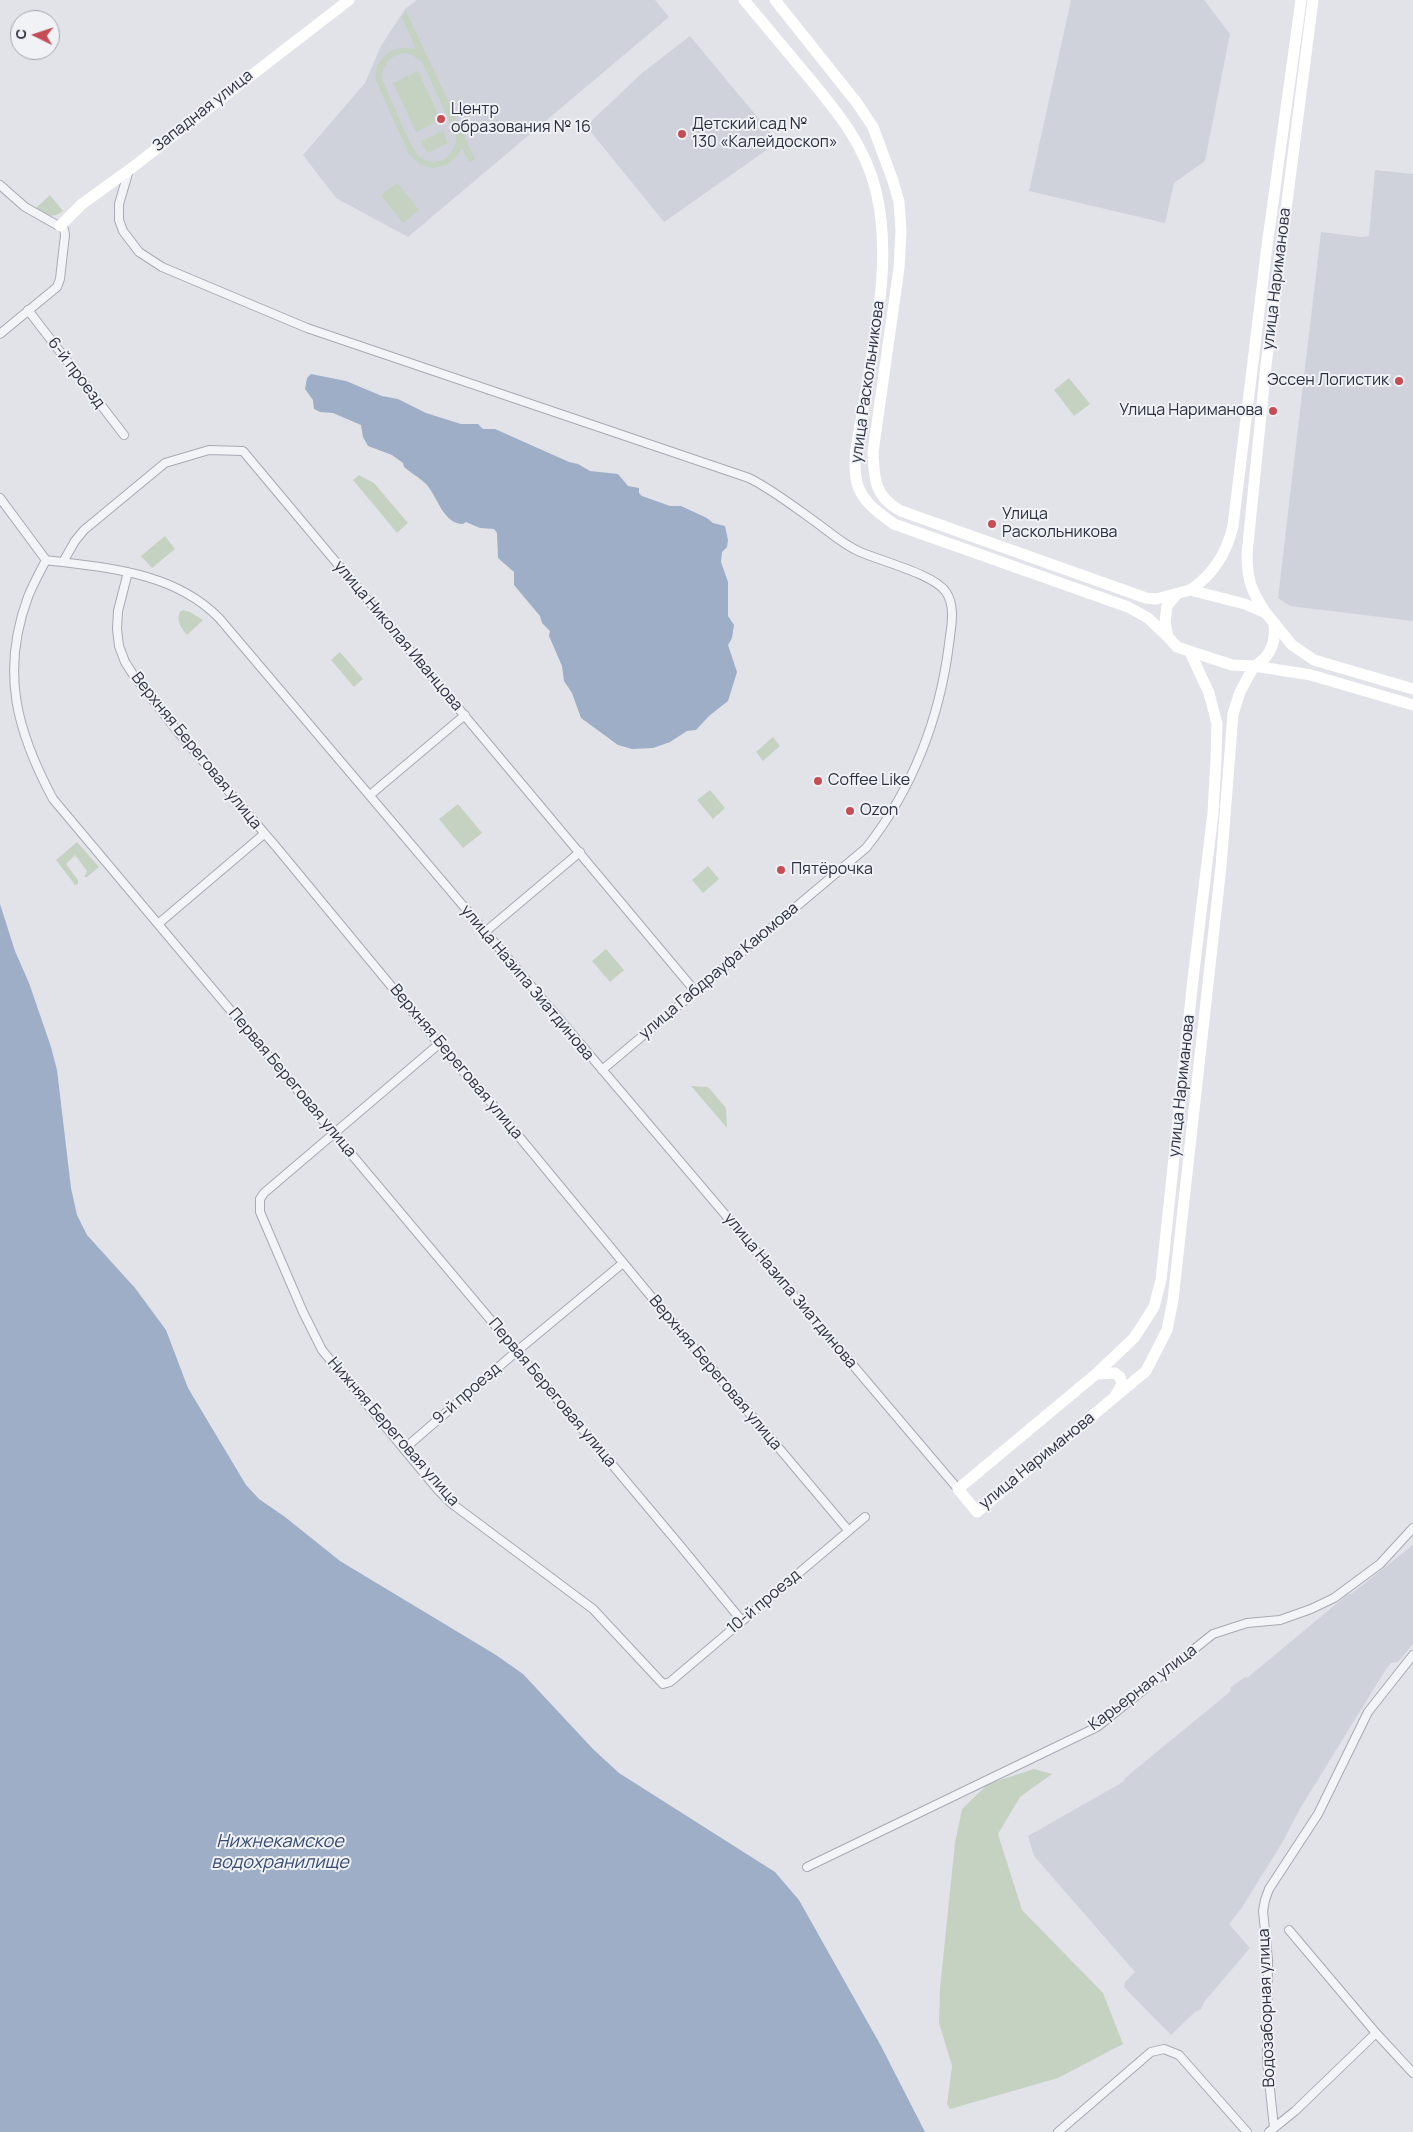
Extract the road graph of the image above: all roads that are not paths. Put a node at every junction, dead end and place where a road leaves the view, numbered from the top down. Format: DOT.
graph roads {
  1 [pos="349,0"];
  2 [pos="744,0"];
  3 [pos="775,0"];
  4 [pos="1300,0"];
  5 [pos="1313,0"];
  6 [pos="128,170"];
  7 [pos="0,185"];
  8 [pos="60,226"];
  9 [pos="28,310"];
  10 [pos="0,334"];
  11 [pos="124,435"];
  12 [pos="0,498"];
  13 [pos="46,560"];
  14 [pos="63,562"];
  15 [pos="128,572"];
  16 [pos="1190,590"];
  17 [pos="1177,594"];
  18 [pos="1270,618"];
  19 [pos="1168,637"];
  20 [pos="1190,652"];
  21 [pos="1254,666"];
  22 [pos="1413,689"];
  23 [pos="1413,705"];
  24 [pos="464,715"];
  25 [pos="370,795"];
  26 [pos="264,834"];
  27 [pos="580,852"];
  28 [pos="158,924"];
  29 [pos="485,932"];
  30 [pos="695,991"];
  31 [pos="439,1044"];
  32 [pos="602,1070"];
  33 [pos="333,1132"];
  34 [pos="623,1263"];
  35 [pos="517,1350"];
  36 [pos="1096,1374"];
  37 [pos="1114,1399"];
  38 [pos="404,1449"];
  39 [pos="958,1489"];
  40 [pos="864,1517"];
  41 [pos="1413,1528"];
  42 [pos="848,1530"];
  43 [pos="742,1621"];
  44 [pos="1413,1655"];
  45 [pos="663,1684"];
  46 [pos="807,1867"];
  47 [pos="1289,1930"];
  48 [pos="1376,2034"];
  49 [pos="1413,2073"];
  50 [pos="1271,2130"];
  51 [pos="1058,2132"];
  52 [pos="1247,2132"];
  1 -- 6 [label="main road, Западная улица"];
  2 -- 19 [label="main road, улица Раскольникова"];
  3 -- 17 [label="main road, улица Раскольникова"];
  4 -- 16 [label="main road, улица Нариманова"];
  5 -- 18 [label="main road, улица Нариманова"];
  6 -- 8 [label="main road, Западная улица"];
  6 -- 30 [label="street, улица Габдрауфа Каюмова"];
  7 -- 8 [label="street"];
  8 -- 9 [label="street"];
  9 -- 10 [label="street"];
  9 -- 11 [label="street, 6-й проезд"];
  12 -- 13 [label="street"];
  13 -- 14 [label="street, улица Назипа Зиатдинова"];
  13 -- 28 [label="street, Первая Береговая улица"];
  14 -- 15 [label="street, улица Назипа Зиатдинова"];
  14 -- 24 [label="street, улица Николая Иванцова"];
  15 -- 25 [label="street, улица Назипа Зиатдинова"];
  15 -- 26 [label="street, Верхняя Береговая улица"];
  16 -- 17 [label="main road, улица Раскольникова"];
  16 -- 18 [label="main road"];
  17 -- 19 [label="main road"];
  18 -- 21 [label="main road, улица Нариманова"];
  18 -- 22 [label="main road, улица Нариманова"];
  19 -- 20 [label="main road, улица Раскольникова"];
  20 -- 21 [label="main road, улица Раскольникова"];
  20 -- 36 [label="main road, улица Нариманова"];
  21 -- 23 [label="main road, улица Раскольникова"];
  21 -- 37 [label="main road, улица Нариманова"];
  24 -- 25 [label="street"];
  24 -- 27 [label="street, улица Николая Иванцова"];
  25 -- 29 [label="street, улица Назипа Зиатдинова"];
  26 -- 28 [label="street"];
  26 -- 31 [label="street, Верхняя Береговая улица"];
  27 -- 29 [label="street"];
  27 -- 30 [label="street, улица Николая Иванцова"];
  28 -- 33 [label="street, Первая Береговая улица"];
  29 -- 32 [label="street, улица Назипа Зиатдинова"];
  30 -- 32 [label="street, улица Габдрауфа Каюмова"];
  31 -- 33 [label="street"];
  31 -- 34 [label="street, Верхняя Береговая улица"];
  32 -- 39 [label="street, улица Назипа Зиатдинова"];
  33 -- 35 [label="street, Первая Береговая улица"];
  33 -- 38 [label="street, Нижняя Береговая улица"];
  34 -- 35 [label="street, 9-й проезд"];
  34 -- 42 [label="street, Верхняя Береговая улица"];
  35 -- 38 [label="street, 9-й проезд"];
  35 -- 43 [label="street, Первая Береговая улица"];
  36 -- 37 [label="main road"];
  36 -- 39 [label="main road, улица Нариманова"];
  37 -- 39 [label="main road, улица Нариманова"];
  38 -- 45 [label="street, Нижняя Береговая улица"];
  40 -- 42 [label="street, 10-й проезд"];
  41 -- 46 [label="street, Карьерная улица"];
  42 -- 43 [label="street, 10-й проезд"];
  43 -- 45 [label="street, 10-й проезд"];
  44 -- 50 [label="street, Водозаборная улица"];
  47 -- 48 [label="street"];
  48 -- 49 [label="street"];
  48 -- 50 [label="street"];
  51 -- 52 [label="street"];
}
